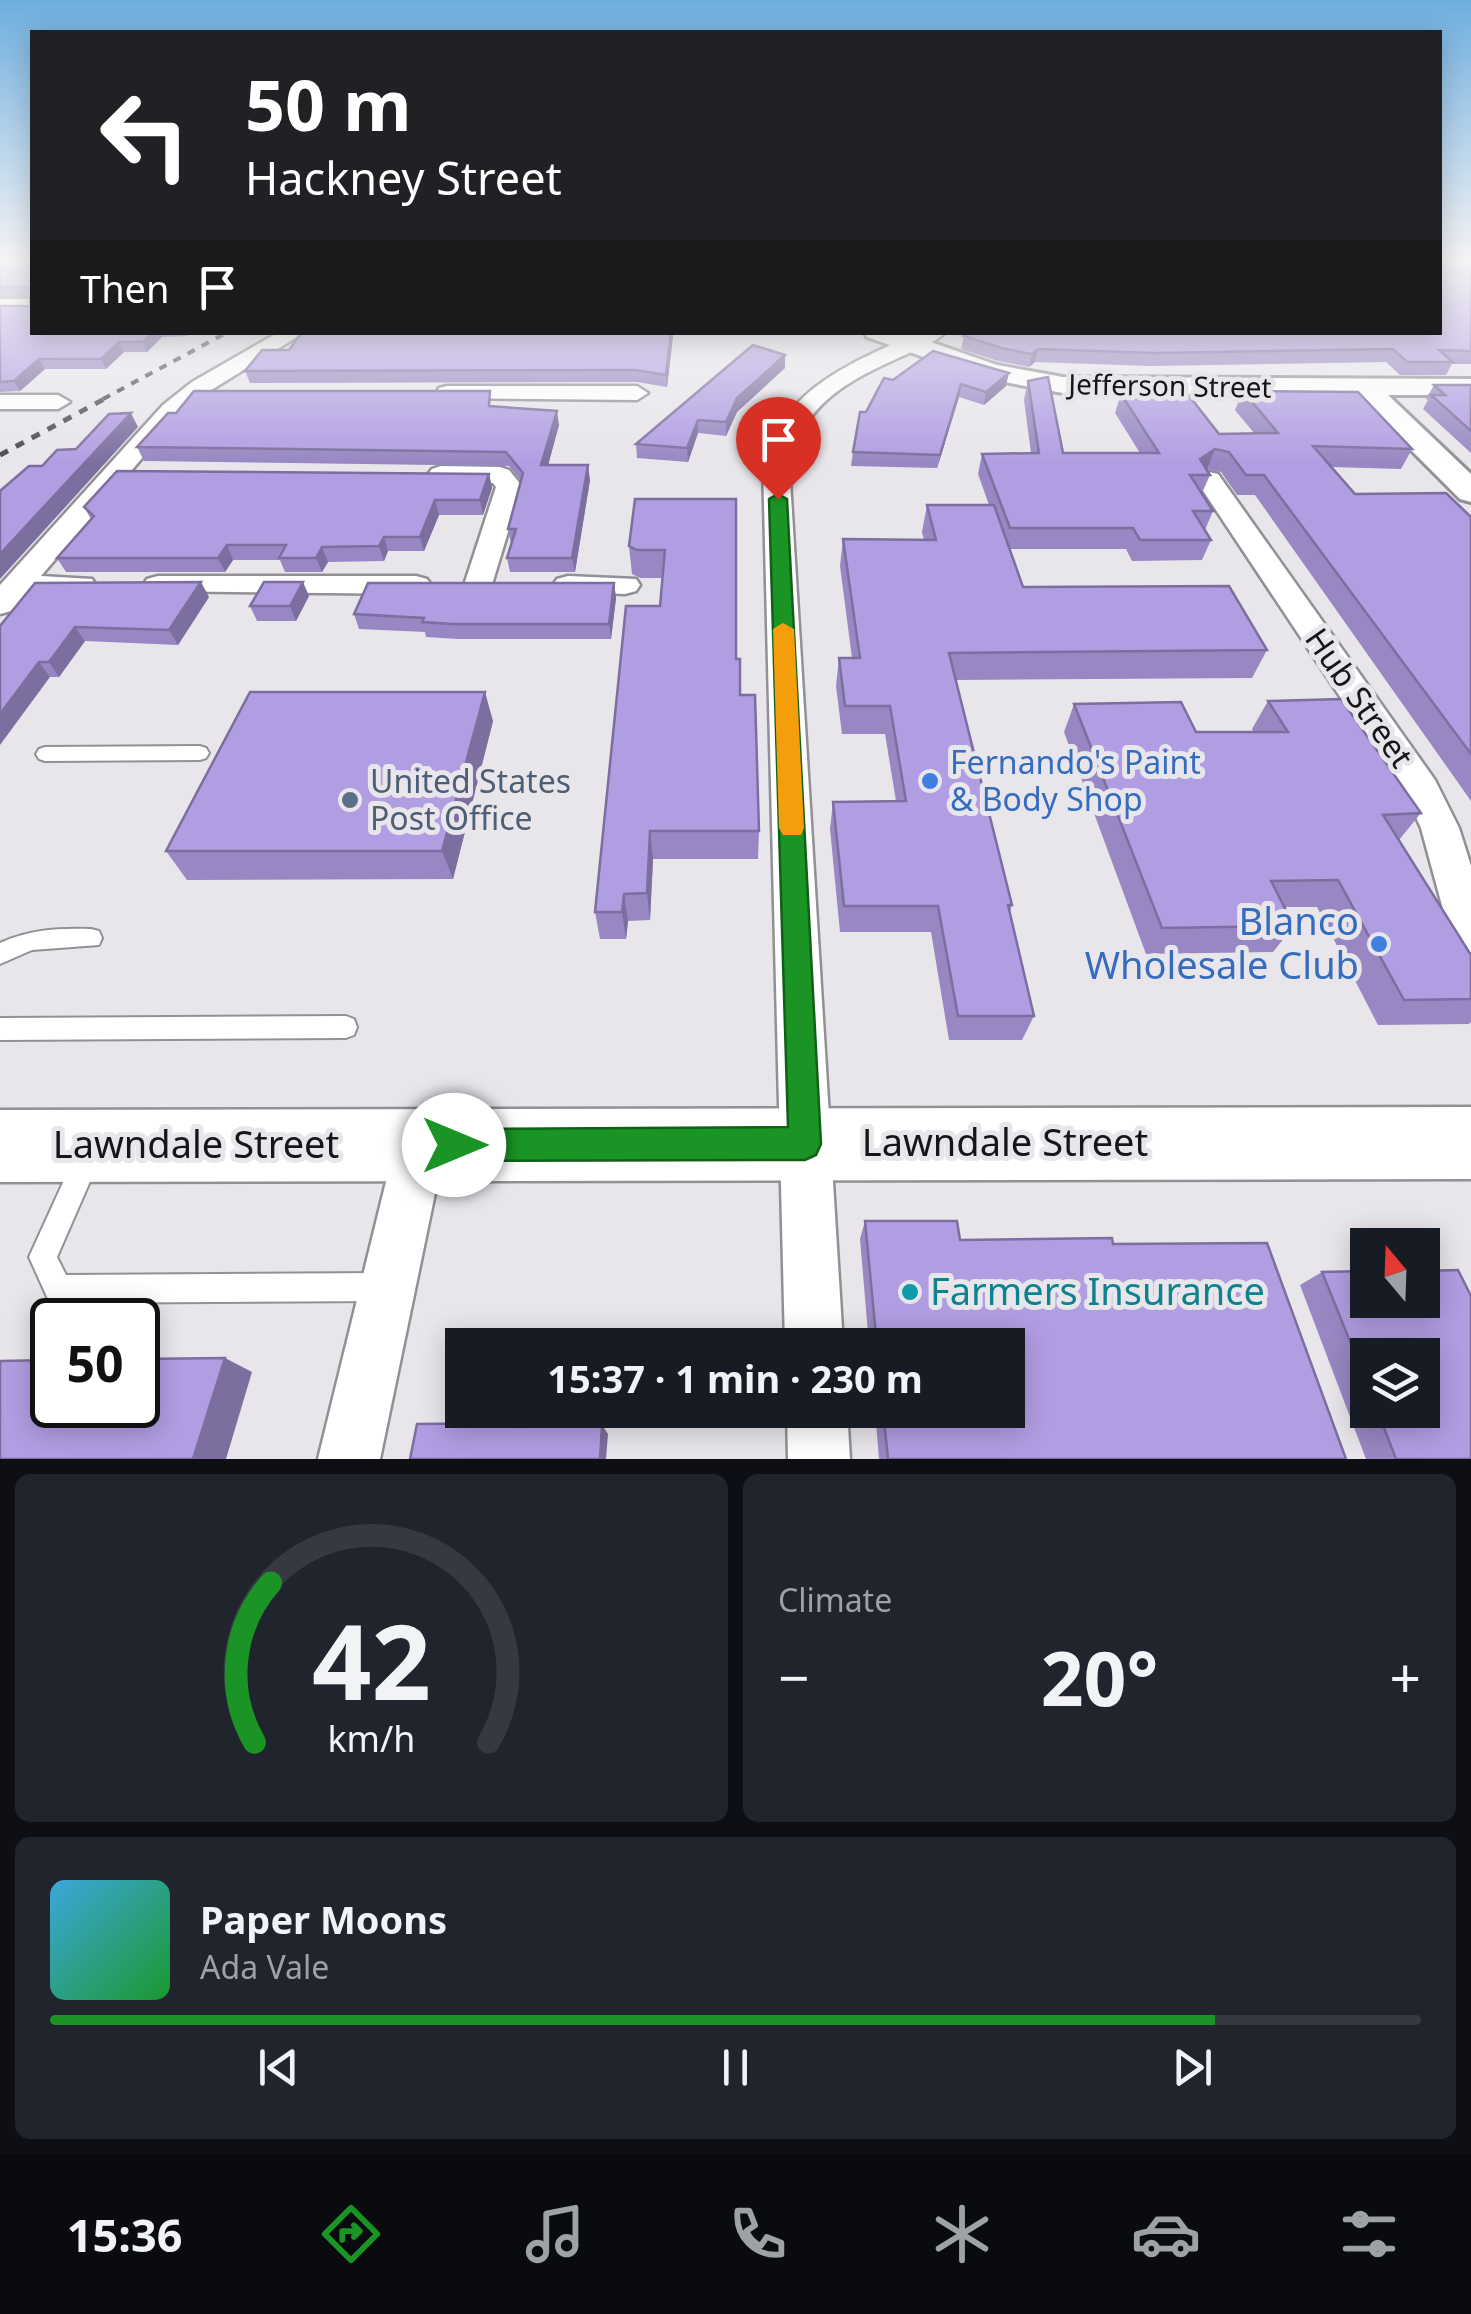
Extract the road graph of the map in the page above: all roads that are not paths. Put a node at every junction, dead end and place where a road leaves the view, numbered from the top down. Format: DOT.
graph roads {
  1 [pos="290,335"];
  2 [pos="897,335"];
  3 [pos="924,339"];
  4 [pos="1364,387"];
  5 [pos="1471,387"];
  6 [pos="637,393"];
  7 [pos="191,394"];
  8 [pos="230,394"];
  9 [pos="424,394"];
  10 [pos="0,402"];
  11 [pos="58,402"];
  12 [pos="115,474"];
  13 [pos="153,474"];
  14 [pos="423,474"];
  15 [pos="1209,480"];
  16 [pos="1471,492"];
  17 [pos="479,585"];
  18 [pos="625,585"];
  19 [pos="8,594"];
  20 [pos="200,753"];
  21 [pos="45,754"];
  22 [pos="1471,935"];
  23 [pos="90,938"];
  24 [pos="0,954"];
  25 [pos="346,1027"];
  26 [pos="0,1029"];
  27 [pos="1471,1143"];
  28 [pos="805,1144"];
  29 [pos="420,1145"];
  30 [pos="0,1146"];
  31 [pos="93,1146"];
  32 [pos="388,1287"];
  33 [pos="813,1328"];
  34 [pos="818,1428"];
  35 [pos="349,1459"];
  36 [pos="819,1459"];
  1 -- 7 [label="street"];
  2 -- 3 [label="street, Jefferson Street"];
  3 -- 4 [label="street, Jefferson Street"];
  3 -- 28 [label="street"];
  4 -- 5 [label="street, Jefferson Street"];
  4 -- 16 [label="street"];
  6 -- 9 [label="street"];
  7 -- 8 [label="street"];
  7 -- 12 [label="street"];
  10 -- 11 [label="street"];
  12 -- 13 [label="street"];
  12 -- 19 [label="street"];
  14 -- 17 [label="street"];
  15 -- 22 [label="street, Hub Street"];
  17 -- 18 [label="street"];
  17 -- 19 [label="street"];
  20 -- 21 [label="lane"];
  23 -- 24 [label="lane"];
  25 -- 26 [label="lane"];
  27 -- 28 [label="main road, Lawndale Street"];
  28 -- 29 [label="main road, Lawndale Street"];
  28 -- 33 [label="street"];
  29 -- 31 [label="main road, Lawndale Street"];
  29 -- 32 [label="street"];
  30 -- 31 [label="main road, Lawndale Street"];
  31 -- 32 [label="lane"];
  32 -- 35 [label="street"];
  34 -- 36 [label="street"];
}
